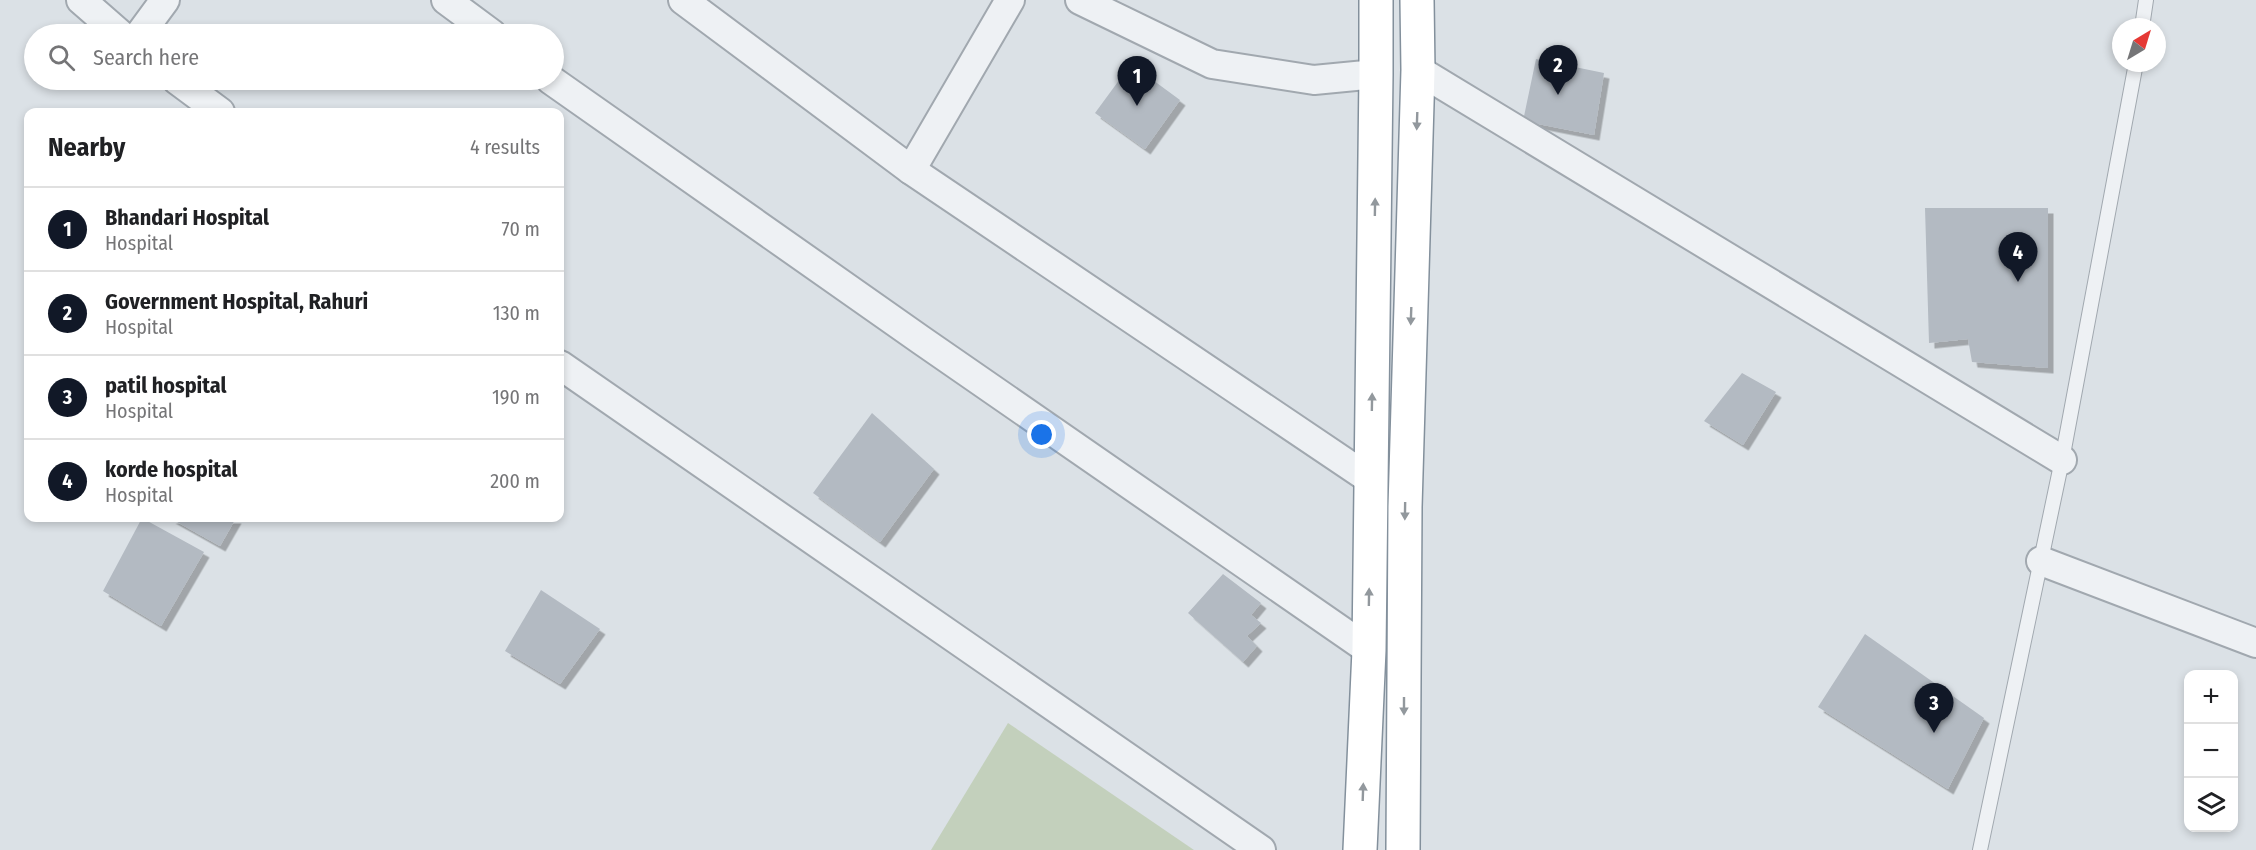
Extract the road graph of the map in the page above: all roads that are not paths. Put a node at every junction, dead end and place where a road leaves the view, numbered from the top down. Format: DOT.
graph roads {
  1 [pos="81,0"];
  2 [pos="165,0"];
  3 [pos="446,0"];
  4 [pos="683,0"];
  5 [pos="1010,0"];
  6 [pos="1080,0"];
  7 [pos="1376,0"];
  8 [pos="1417,0"];
  9 [pos="2146,0"];
  10 [pos="2143,18"];
  11 [pos="109,24"];
  12 [pos="147,24"];
  13 [pos="478,24"];
  14 [pos="1418,70"];
  15 [pos="2134,72"];
  16 [pos="1376,74"];
  17 [pos="190,90"];
  18 [pos="557,90"];
  19 [pos="567,106"];
  20 [pos="215,108"];
  21 [pos="911,170"];
  22 [pos="564,368"];
  23 [pos="2062,460"];
  24 [pos="1371,480"];
  25 [pos="2041,561"];
  26 [pos="2256,643"];
  27 [pos="1369,650"];
  28 [pos="1261,850"];
  29 [pos="1360,850"];
  30 [pos="1403,850"];
  31 [pos="1980,850"];
  1 -- 11 [label="street"];
  2 -- 12 [label="street"];
  3 -- 13 [label="street"];
  4 -- 21 [label="street"];
  5 -- 21 [label="street"];
  6 -- 16 [label="street"];
  7 -- 16 [label="highway"];
  8 -- 14 [label="highway"];
  9 -- 10 [label="lane"];
  14 -- 23 [label="street"];
  14 -- 30 [label="highway, one-way"];
  15 -- 23 [label="lane"];
  24 -- 16 [label="highway, one-way"];
  17 -- 20 [label="street"];
  18 -- 19 [label="street"];
  19 -- 27 [label="street"];
  21 -- 24 [label="street"];
  22 -- 28 [label="street"];
  23 -- 25 [label="lane"];
  27 -- 24 [label="highway, one-way"];
  25 -- 26 [label="street"];
  25 -- 31 [label="lane"];
  29 -- 27 [label="highway, one-way"];
}
